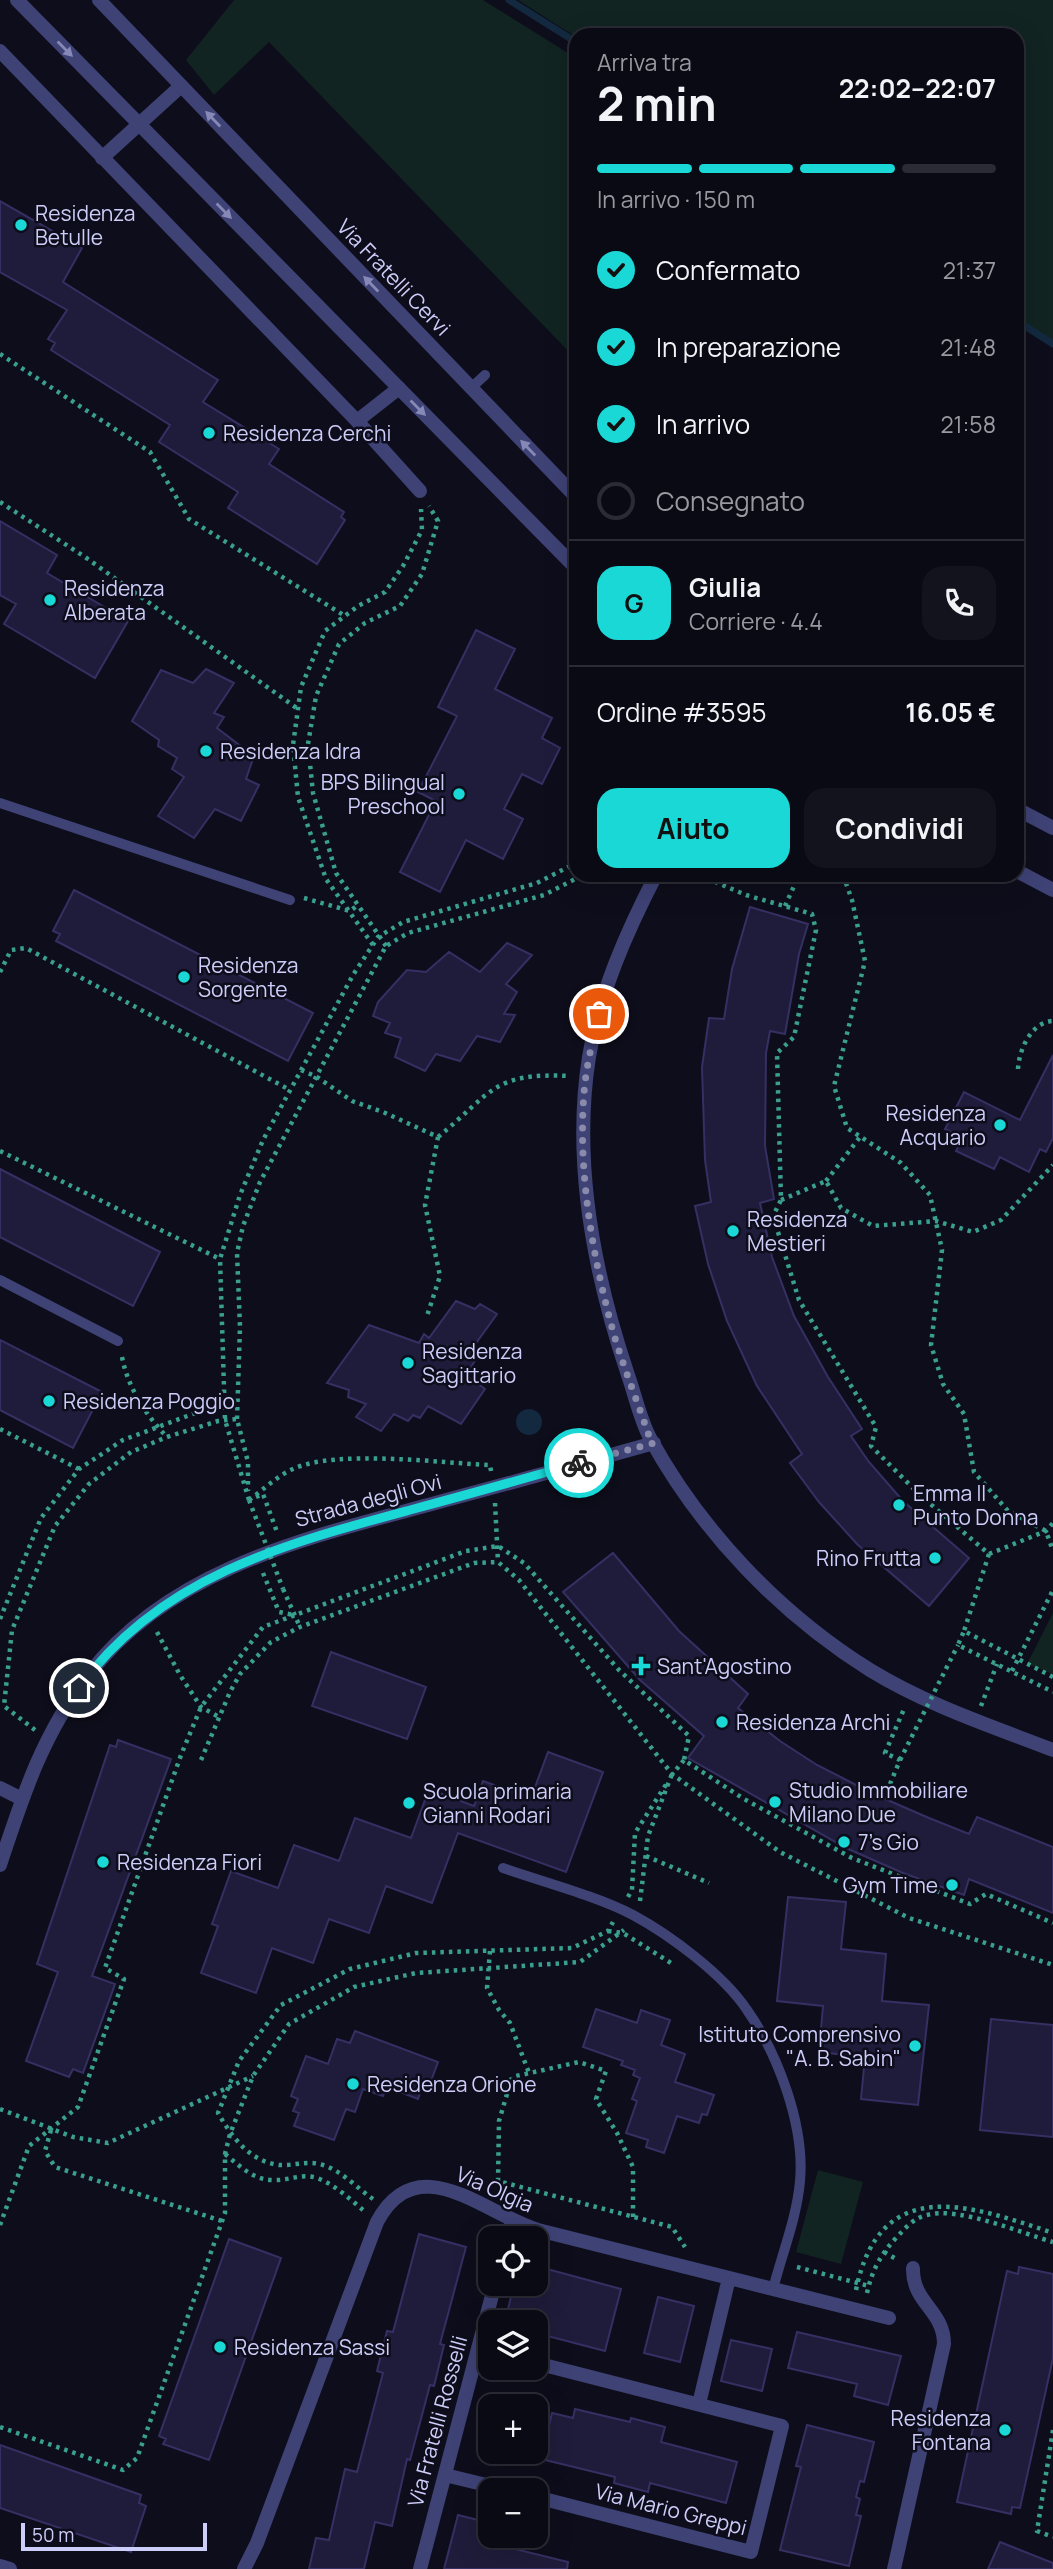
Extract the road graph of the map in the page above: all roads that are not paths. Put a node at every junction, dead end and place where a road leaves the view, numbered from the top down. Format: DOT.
graph roads {
  1 [pos="17,0"];
  2 [pos="99,0"];
  3 [pos="0,51"];
  4 [pos="181,86"];
  5 [pos="139,124"];
  6 [pos="102,158"];
  7 [pos="485,375"];
  8 [pos="399,388"];
  9 [pos="471,388"];
  10 [pos="357,421"];
  11 [pos="569,490"];
  12 [pos="420,491"];
  13 [pos="569,561"];
  14 [pos="0,803"];
  15 [pos="1024,813"];
  16 [pos="1053,828"];
  17 [pos="1024,875"];
  18 [pos="653,882"];
  19 [pos="1053,890"];
  20 [pos="290,900"];
  21 [pos="0,1280"];
  22 [pos="118,1341"];
  23 [pos="654,1443"];
  24 [pos="1053,1750"];
  25 [pos="0,1788"];
  26 [pos="22,1799"];
  27 [pos="0,1865"];
  28 [pos="503,1868"];
  29 [pos="512,2221"];
  30 [pos="511,2226"];
  31 [pos="913,2267"];
  32 [pos="729,2278"];
  33 [pos="773,2289"];
  34 [pos="889,2318"];
  35 [pos="548,2366"];
  36 [pos="478,2370"];
  37 [pos="699,2404"];
  38 [pos="446,2475"];
  39 [pos="478,2483"];
  40 [pos="548,2500"];
  41 [pos="0,2566"];
  42 [pos="10,2569"];
  43 [pos="244,2569"];
  44 [pos="420,2569"];
  45 [pos="894,2569"];
  1 -- 5 [label="street, one-way"];
  2 -- 4 [label="street, Via Fratelli Cervi"];
  3 -- 6 [label="street"];
  4 -- 5 [label="street"];
  9 -- 4 [label="street, Via Fratelli Cervi, one-way"];
  5 -- 6 [label="street"];
  5 -- 8 [label="street, one-way"];
  6 -- 10 [label="street"];
  7 -- 9 [label="lane"];
  8 -- 10 [label="street"];
  8 -- 13 [label="street, one-way"];
  11 -- 9 [label="street, Via Fratelli Cervi, one-way"];
  10 -- 12 [label="street"];
  14 -- 20 [label="lane"];
  15 -- 16 [label="street"];
  17 -- 19 [label="street"];
  18 -- 23 [label="street"];
  21 -- 22 [label="lane"];
  23 -- 24 [label="street"];
  23 -- 26 [label="street, Strada degli Ovi"];
  25 -- 26 [label="street"];
  26 -- 27 [label="street, Strada degli Ovi"];
  28 -- 33 [label="lane"];
  29 -- 30 [label="street"];
  29 -- 32 [label="street, Via Olgia"];
  29 -- 43 [label="street, Via Olgia"];
  31 -- 45 [label="street"];
  32 -- 33 [label="street, Via Olgia"];
  32 -- 37 [label="street"];
  33 -- 34 [label="street, Via Olgia"];
  35 -- 37 [label="street, Via Mario Greppi"];
  36 -- 38 [label="street, Via Fratelli Rosselli"];
  37 -- 40 [label="street, Via Mario Greppi"];
  38 -- 39 [label="street"];
  38 -- 44 [label="street, Via Fratelli Rosselli"];
  41 -- 42 [label="street"];
}
